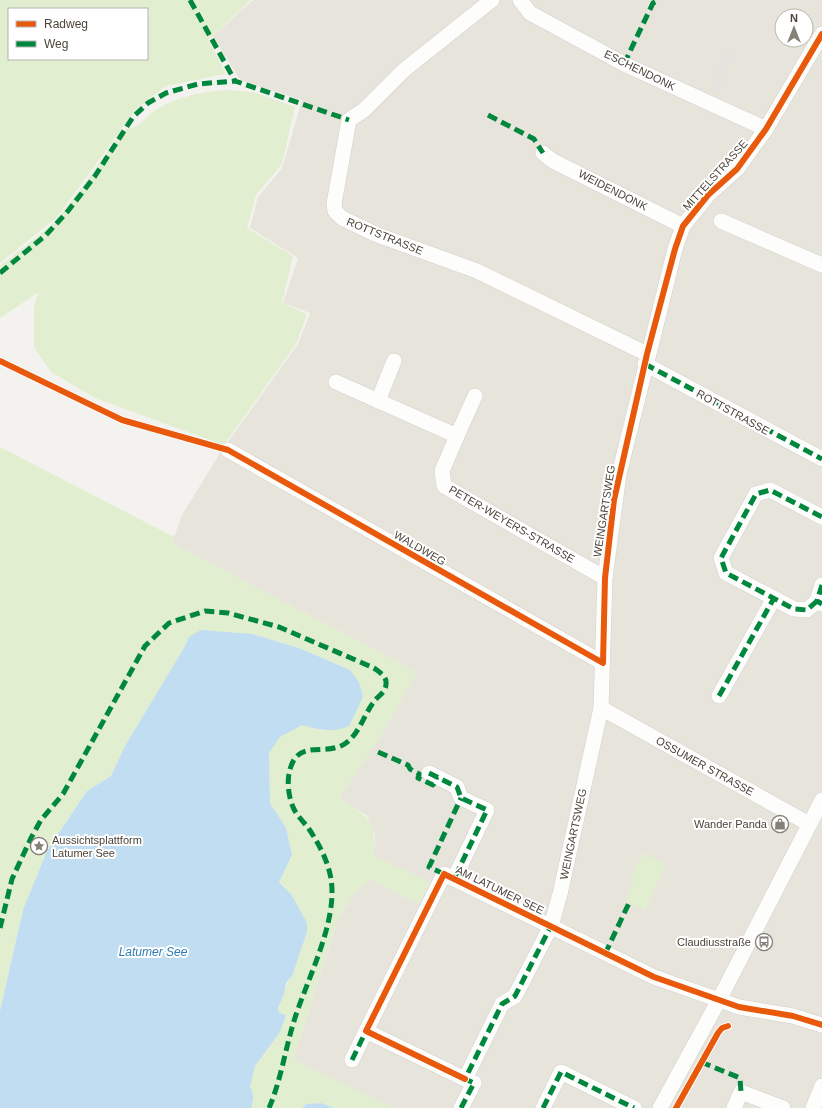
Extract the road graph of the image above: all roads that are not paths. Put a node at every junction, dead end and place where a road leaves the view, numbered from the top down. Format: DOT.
graph roads {
  1 [pos="492,0"];
  2 [pos="520,0"];
  3 [pos="822,34"];
  4 [pos="766,130"];
  5 [pos="543,153"];
  6 [pos="721,221"];
  7 [pos="683,226"];
  8 [pos="822,265"];
  9 [pos="646,359"];
  10 [pos="394,361"];
  11 [pos="336,382"];
  12 [pos="475,396"];
  13 [pos="378,401"];
  14 [pos="457,436"];
  15 [pos="228,450"];
  16 [pos="822,459"];
  17 [pos="822,517"];
  18 [pos="605,578"];
  19 [pos="822,585"];
  20 [pos="774,598"];
  21 [pos="819,603"];
  22 [pos="603,663"];
  23 [pos="719,696"];
  24 [pos="601,708"];
  25 [pos="429,773"];
  26 [pos="822,800"];
  27 [pos="809,824"];
  28 [pos="454,879"];
  29 [pos="551,926"];
  30 [pos="719,1000"];
  31 [pos="822,1025"];
  32 [pos="366,1032"];
  33 [pos="352,1060"];
  34 [pos="465,1079"];
  35 [pos="822,1086"];
  36 [pos="461,1108"];
  37 [pos="543,1108"];
  38 [pos="634,1108"];
  39 [pos="660,1108"];
  40 [pos="734,1108"];
  41 [pos="783,1108"];
  42 [pos="813,1108"];
  1 -- 9 [label="street, ROTTSTRASSE"];
  2 -- 4 [label="street, ESCHENDONK"];
  3 -- 4 [label="street, MITTELSTRASSE"];
  4 -- 7 [label="street, MITTELSTRASSE"];
  5 -- 7 [label="street, WEIDENDONK"];
  6 -- 8 [label="street"];
  7 -- 9 [label="street, MITTELSTRASSE"];
  9 -- 16 [label="street, ROTTSTRASSE"];
  9 -- 18 [label="street, WEINGARTSWEG"];
  10 -- 13 [label="street"];
  11 -- 13 [label="street"];
  12 -- 14 [label="street, PETER-WEYERS-STRASSE"];
  13 -- 14 [label="street"];
  14 -- 18 [label="street, PETER-WEYERS-STRASSE"];
  15 -- 22 [label="street, WALDWEG"];
  17 -- 20 [label="street"];
  18 -- 22 [label="street, WEINGARTSWEG"];
  19 -- 21 [label="street"];
  20 -- 21 [label="street"];
  20 -- 23 [label="street"];
  22 -- 24 [label="street, WEINGARTSWEG"];
  24 -- 27 [label="street, OSSUMER STRASSE"];
  24 -- 29 [label="street, WEINGARTSWEG"];
  25 -- 28 [label="street, AM LATUMER SEE"];
  26 -- 27 [label="street"];
  27 -- 30 [label="street"];
  28 -- 29 [label="street, AM LATUMER SEE"];
  28 -- 32 [label="street, AM LATUMER SEE"];
  29 -- 30 [label="street, AM LATUMER SEE"];
  29 -- 34 [label="street, WEINGARTSWEG"];
  30 -- 31 [label="street"];
  30 -- 39 [label="street"];
  32 -- 33 [label="street, AM LATUMER SEE"];
  32 -- 34 [label="street"];
  34 -- 36 [label="street"];
  35 -- 42 [label="street"];
  37 -- 38 [label="street"];
  40 -- 41 [label="street"];
}
